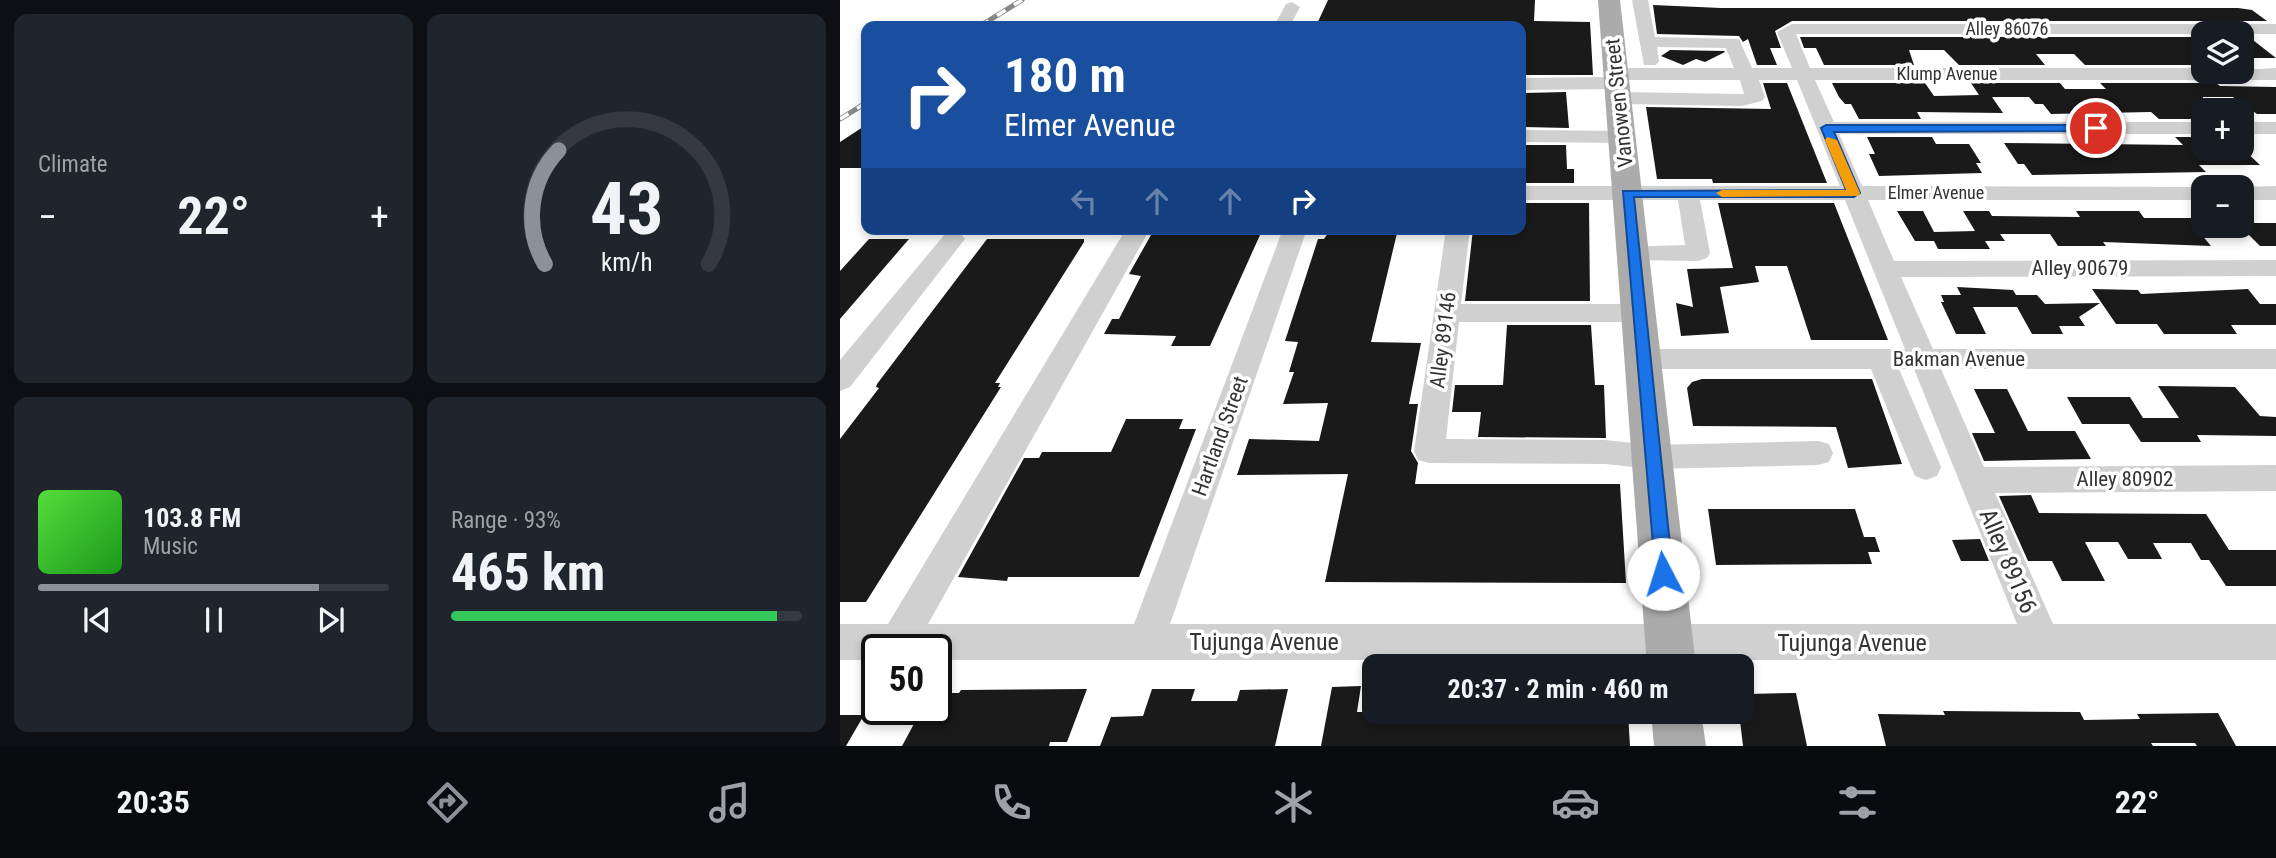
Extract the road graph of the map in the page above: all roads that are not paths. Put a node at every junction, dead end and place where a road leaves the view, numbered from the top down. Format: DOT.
graph roads {
  1 [pos="1609,0"];
  2 [pos="1640,0"];
  3 [pos="1292,7"];
  4 [pos="1285,21"];
  5 [pos="2276,29"];
  6 [pos="1646,42"];
  7 [pos="1652,74"];
  8 [pos="1746,74"];
  9 [pos="1804,74"];
  10 [pos="2276,74"];
  11 [pos="1526,84"];
  12 [pos="1618,85"];
  13 [pos="1826,128"];
  14 [pos="2191,128"];
  15 [pos="2254,128"];
  16 [pos="2276,128"];
  17 [pos="1526,136"];
  18 [pos="1623,137"];
  19 [pos="1526,193"];
  20 [pos="1688,193"];
  21 [pos="1854,193"];
  22 [pos="2191,193"];
  23 [pos="2254,193"];
  24 [pos="2276,193"];
  25 [pos="1628,194"];
  26 [pos="1135,235"];
  27 [pos="1292,235"];
  28 [pos="1457,235"];
  29 [pos="953,239"];
  30 [pos="1633,252"];
  31 [pos="2276,268"];
  32 [pos="1885,269"];
  33 [pos="1447,313"];
  34 [pos="1639,313"];
  35 [pos="1643,359"];
  36 [pos="1881,359"];
  37 [pos="1923,359"];
  38 [pos="2276,359"];
  39 [pos="840,380"];
  40 [pos="1818,453"];
  41 [pos="1652,457"];
  42 [pos="1926,467"];
  43 [pos="2276,478"];
  44 [pos="1974,480"];
  45 [pos="903,634"];
  46 [pos="840,642"];
  47 [pos="861,642"];
  48 [pos="952,642"];
  49 [pos="1146,642"];
  50 [pos="2042,642"];
  51 [pos="2276,642"];
  52 [pos="1671,654"];
  53 [pos="1677,724"];
  54 [pos="1680,746"];
  1 -- 12 [label="main road, Vanowen Street"];
  2 -- 6 [label="street, Vanowen Street"];
  3 -- 4 [label="street"];
  5 -- 9 [label="street, Alley 86076"];
  6 -- 7 [label="street, Vanowen Street"];
  6 -- 8 [label="street"];
  7 -- 8 [label="street, Klump Avenue"];
  7 -- 12 [label="street, Klump Avenue"];
  8 -- 9 [label="street, Klump Avenue"];
  8 -- 12 [label="street"];
  9 -- 10 [label="street, Klump Avenue"];
  9 -- 13 [label="street, Alley 89156"];
  11 -- 12 [label="street"];
  12 -- 18 [label="main road, Vanowen Street"];
  13 -- 14 [label="street"];
  13 -- 21 [label="street, Alley 89156"];
  15 -- 16 [label="street"];
  17 -- 18 [label="street"];
  18 -- 25 [label="main road, Vanowen Street"];
  19 -- 25 [label="street, Elmer Avenue"];
  20 -- 21 [label="street, Elmer Avenue"];
  20 -- 25 [label="street, Elmer Avenue"];
  20 -- 30 [label="street"];
  21 -- 22 [label="street, Elmer Avenue"];
  21 -- 32 [label="street, Alley 89156"];
  23 -- 24 [label="street"];
  25 -- 30 [label="main road, Vanowen Street"];
  26 -- 45 [label="street"];
  27 -- 49 [label="street, Hartland Street"];
  28 -- 33 [label="street, Alley 89146"];
  29 -- 39 [label="street"];
  30 -- 34 [label="main road, Vanowen Street"];
  31 -- 32 [label="street, Alley 90679"];
  32 -- 37 [label="street, Alley 89156"];
  33 -- 34 [label="street"];
  33 -- 41 [label="street, Alley 89146"];
  34 -- 35 [label="main road, Vanowen Street"];
  35 -- 36 [label="street, Bakman Avenue"];
  35 -- 41 [label="main road, Vanowen Street"];
  36 -- 37 [label="street, Bakman Avenue"];
  36 -- 42 [label="street"];
  37 -- 38 [label="street, Bakman Avenue"];
  37 -- 44 [label="street, Alley 89156"];
  40 -- 41 [label="street"];
  41 -- 52 [label="main road, Vanowen Street"];
  43 -- 44 [label="street, Alley 80902"];
  44 -- 50 [label="street, Alley 89156"];
  46 -- 47 [label="street, Tujunga Avenue"];
  48 -- 49 [label="street, Tujunga Avenue"];
  49 -- 52 [label="street, Tujunga Avenue"];
  50 -- 51 [label="street, Tujunga Avenue"];
  50 -- 52 [label="street, Tujunga Avenue"];
  53 -- 54 [label="main road"];
}
